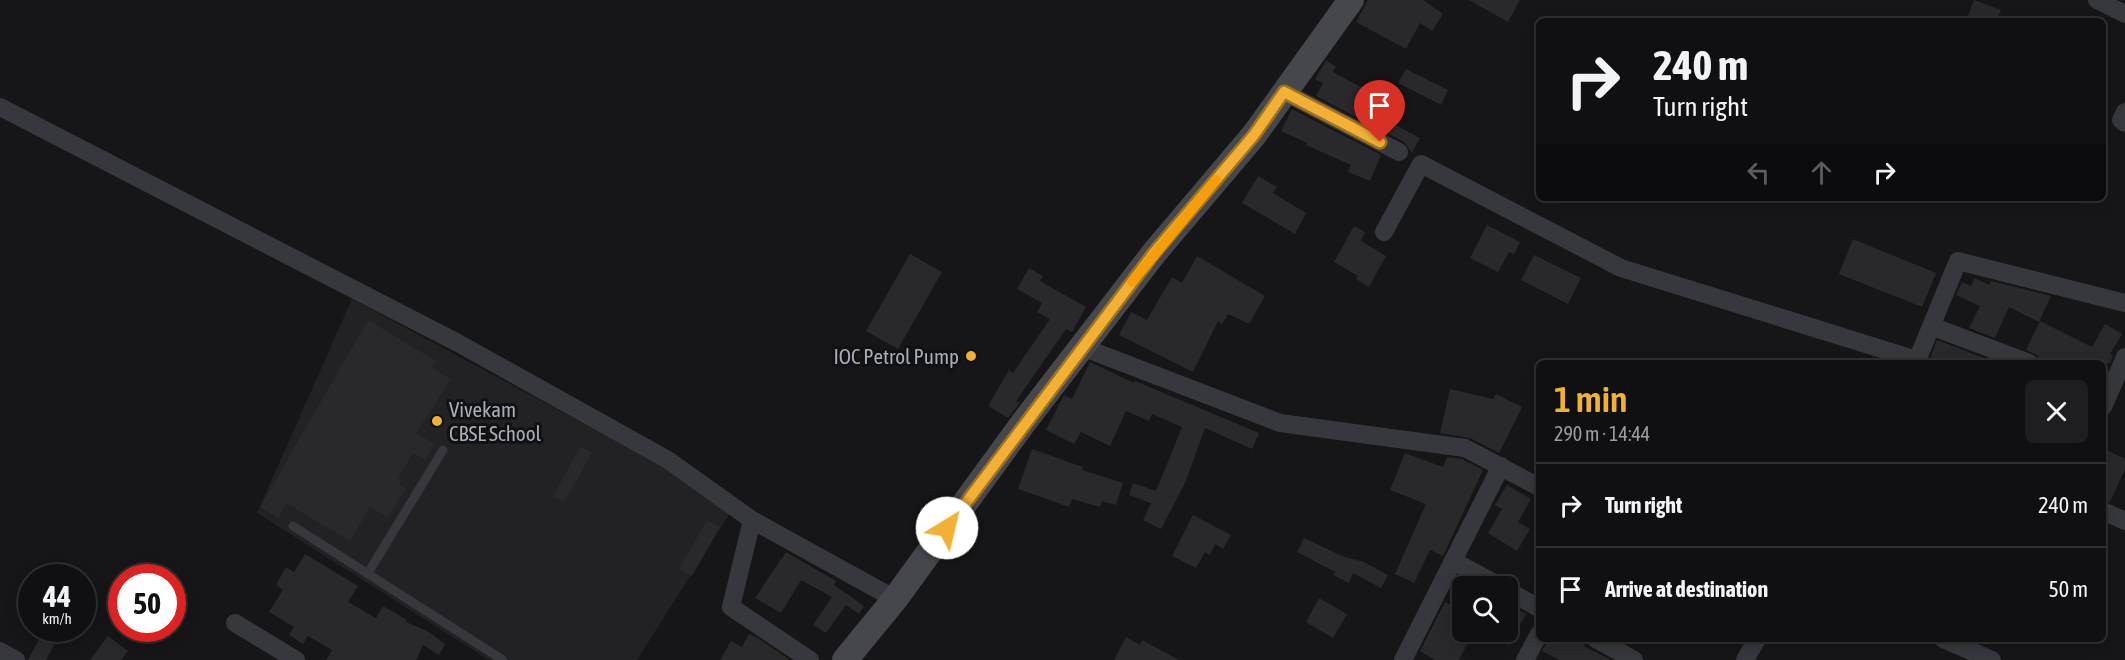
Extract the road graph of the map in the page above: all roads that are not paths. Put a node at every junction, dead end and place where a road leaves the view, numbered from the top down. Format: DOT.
graph roads {
  1 [pos="1350,0"];
  2 [pos="2097,0"];
  3 [pos="2125,15"];
  4 [pos="1284,92"];
  5 [pos="0,107"];
  6 [pos="2125,112"];
  7 [pos="2125,123"];
  8 [pos="1399,152"];
  9 [pos="1384,232"];
  10 [pos="2125,303"];
  11 [pos="1931,326"];
  12 [pos="1082,347"];
  13 [pos="2125,357"];
  14 [pos="1911,360"];
  15 [pos="1918,360"];
  16 [pos="2021,360"];
  17 [pos="2110,397"];
  18 [pos="443,450"];
  19 [pos="1501,466"];
  20 [pos="1536,485"];
  21 [pos="2106,512"];
  22 [pos="752,520"];
  23 [pos="2125,520"];
  24 [pos="293,526"];
  25 [pos="1453,561"];
  26 [pos="368,573"];
  27 [pos="1481,576"];
  28 [pos="1518,596"];
  29 [pos="895,599"];
  30 [pos="1536,606"];
  31 [pos="235,623"];
  32 [pos="1536,640"];
  33 [pos="1601,642"];
  34 [pos="1755,642"];
  35 [pos="1951,642"];
  36 [pos="0,651"];
  37 [pos="16,660"];
  38 [pos="296,660"];
  39 [pos="503,660"];
  40 [pos="810,660"];
  41 [pos="845,660"];
  42 [pos="1403,660"];
  43 [pos="1525,660"];
  44 [pos="1634,660"];
  45 [pos="1745,660"];
  46 [pos="1992,660"];
  1 -- 4 [label="main road"];
  2 -- 3 [label="street"];
  4 -- 8 [label="street"];
  4 -- 12 [label="main road"];
  5 -- 22 [label="street"];
  6 -- 7 [label="street"];
  9 -- 14 [label="street"];
  10 -- 11 [label="street"];
  11 -- 15 [label="street"];
  11 -- 16 [label="street"];
  12 -- 19 [label="street"];
  12 -- 29 [label="main road"];
  13 -- 17 [label="street"];
  18 -- 26 [label="lane"];
  19 -- 20 [label="street"];
  19 -- 25 [label="street"];
  21 -- 23 [label="street"];
  22 -- 29 [label="street"];
  22 -- 40 [label="street"];
  24 -- 26 [label="lane"];
  25 -- 27 [label="street"];
  25 -- 42 [label="street"];
  26 -- 39 [label="lane"];
  28 -- 30 [label="street"];
  29 -- 41 [label="main road"];
  31 -- 38 [label="street"];
  32 -- 43 [label="street"];
  33 -- 44 [label="street"];
  34 -- 45 [label="street"];
  35 -- 46 [label="street"];
  36 -- 37 [label="street"];
}
